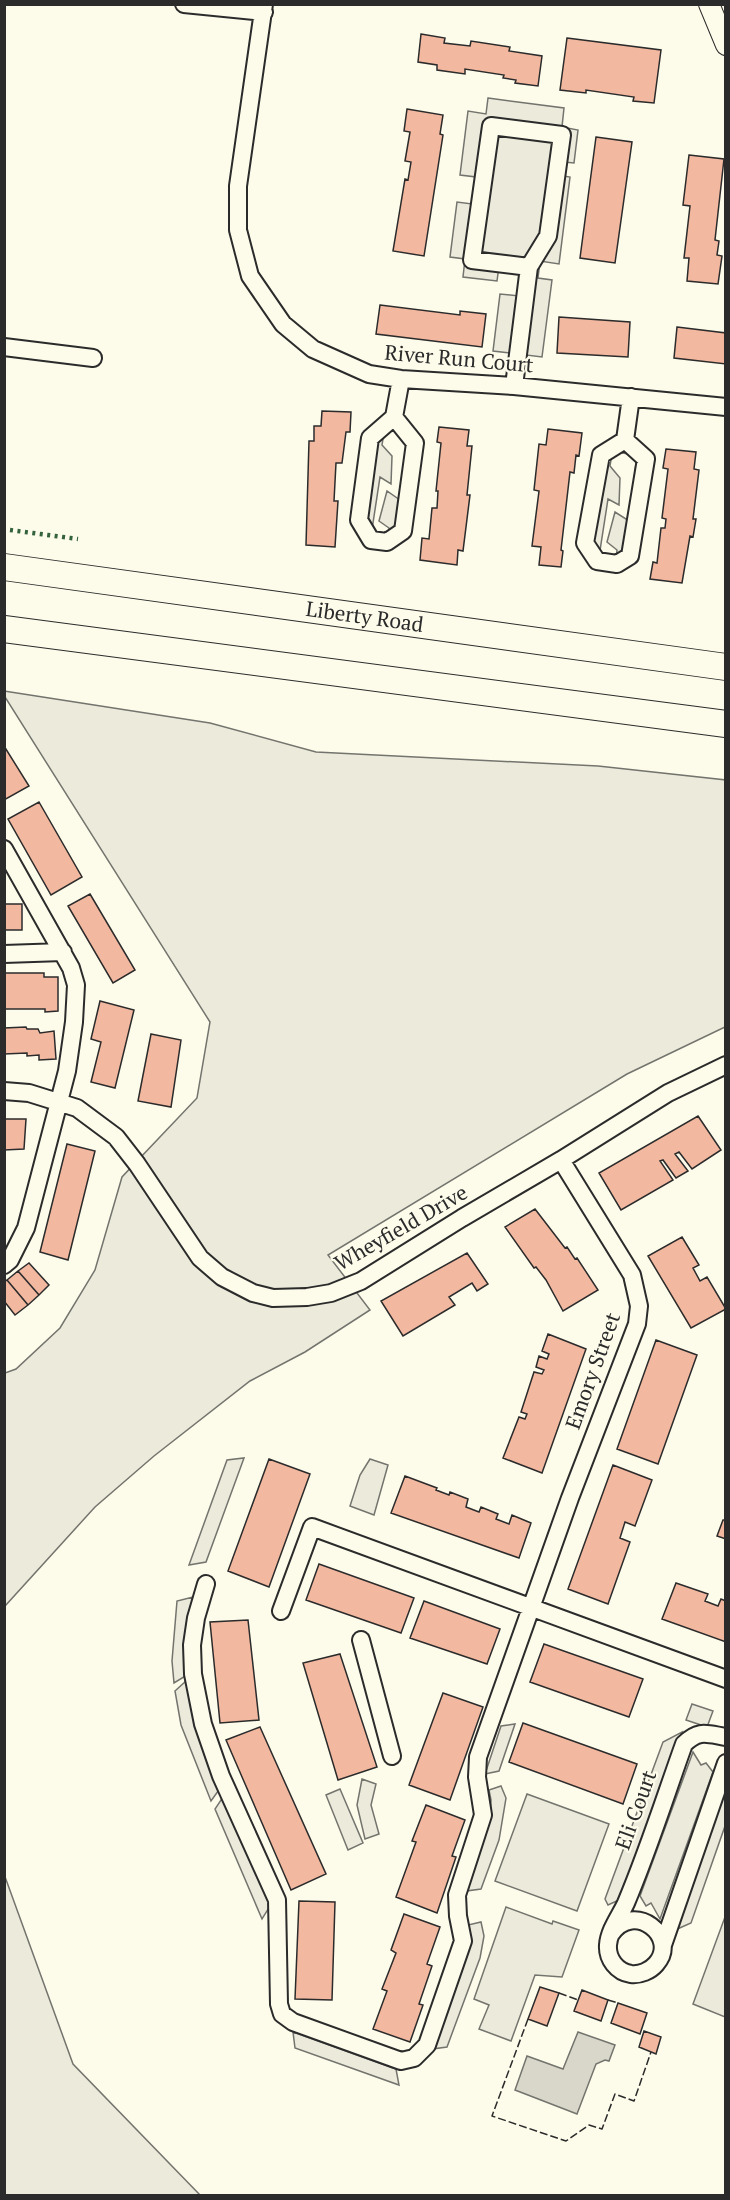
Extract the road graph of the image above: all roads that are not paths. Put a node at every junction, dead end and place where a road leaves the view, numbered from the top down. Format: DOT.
graph roads {
  1 [pos="184,4"];
  2 [pos="709,4"];
  3 [pos="264,8"];
  4 [pos="726,45"];
  5 [pos="529,267"];
  6 [pos="4,347"];
  7 [pos="93,358"];
  8 [pos="401,379"];
  9 [pos="514,386"];
  10 [pos="631,396"];
  11 [pos="726,407"];
  12 [pos="394,417"];
  13 [pos="625,440"];
  14 [pos="4,567"];
  15 [pos="4,629"];
  16 [pos="726,667"];
  17 [pos="726,724"];
  18 [pos="4,849"];
  19 [pos="63,952"];
  20 [pos="4,954"];
  21 [pos="726,1065"];
  22 [pos="4,1091"];
  23 [pos="58,1101"];
  24 [pos="561,1160"];
  25 [pos="4,1265"];
  26 [pos="206,1584"];
  27 [pos="531,1607"];
  28 [pos="281,1611"];
  29 [pos="361,1640"];
  30 [pos="726,1679"];
  31 [pos="726,1737"];
  32 [pos="392,1756"];
  33 [pos="726,1763"];
  34 [pos="611,1934"];
  35 [pos="663,1945"];
  1 -- 3 [label="street"];
  2 -- 4 [label="street"];
  3 -- 8 [label="street, River Run Court"];
  5 -- 5 [label="street"];
  5 -- 9 [label="street"];
  6 -- 7 [label="street"];
  8 -- 9 [label="street, River Run Court"];
  8 -- 12 [label="street"];
  9 -- 10 [label="street, River Run Court"];
  10 -- 11 [label="street, River Run Court"];
  10 -- 13 [label="street"];
  12 -- 12 [label="street"];
  13 -- 13 [label="street"];
  14 -- 16 [label="main road, Liberty Road"];
  15 -- 17 [label="main road"];
  18 -- 19 [label="street"];
  19 -- 20 [label="street"];
  19 -- 23 [label="street"];
  21 -- 24 [label="street, Wheyfield Drive"];
  22 -- 23 [label="street, Wheyfield Drive"];
  23 -- 24 [label="street, Wheyfield Drive"];
  23 -- 25 [label="street"];
  24 -- 27 [label="street, Emory Street"];
  26 -- 27 [label="street, Emory Street"];
  27 -- 28 [label="street"];
  27 -- 30 [label="street"];
  29 -- 32 [label="street"];
  31 -- 34 [label="street, Eli Court"];
  33 -- 35 [label="street"];
  34 -- 35 [label="street"];
  34 -- 35 [label="street"];
}
